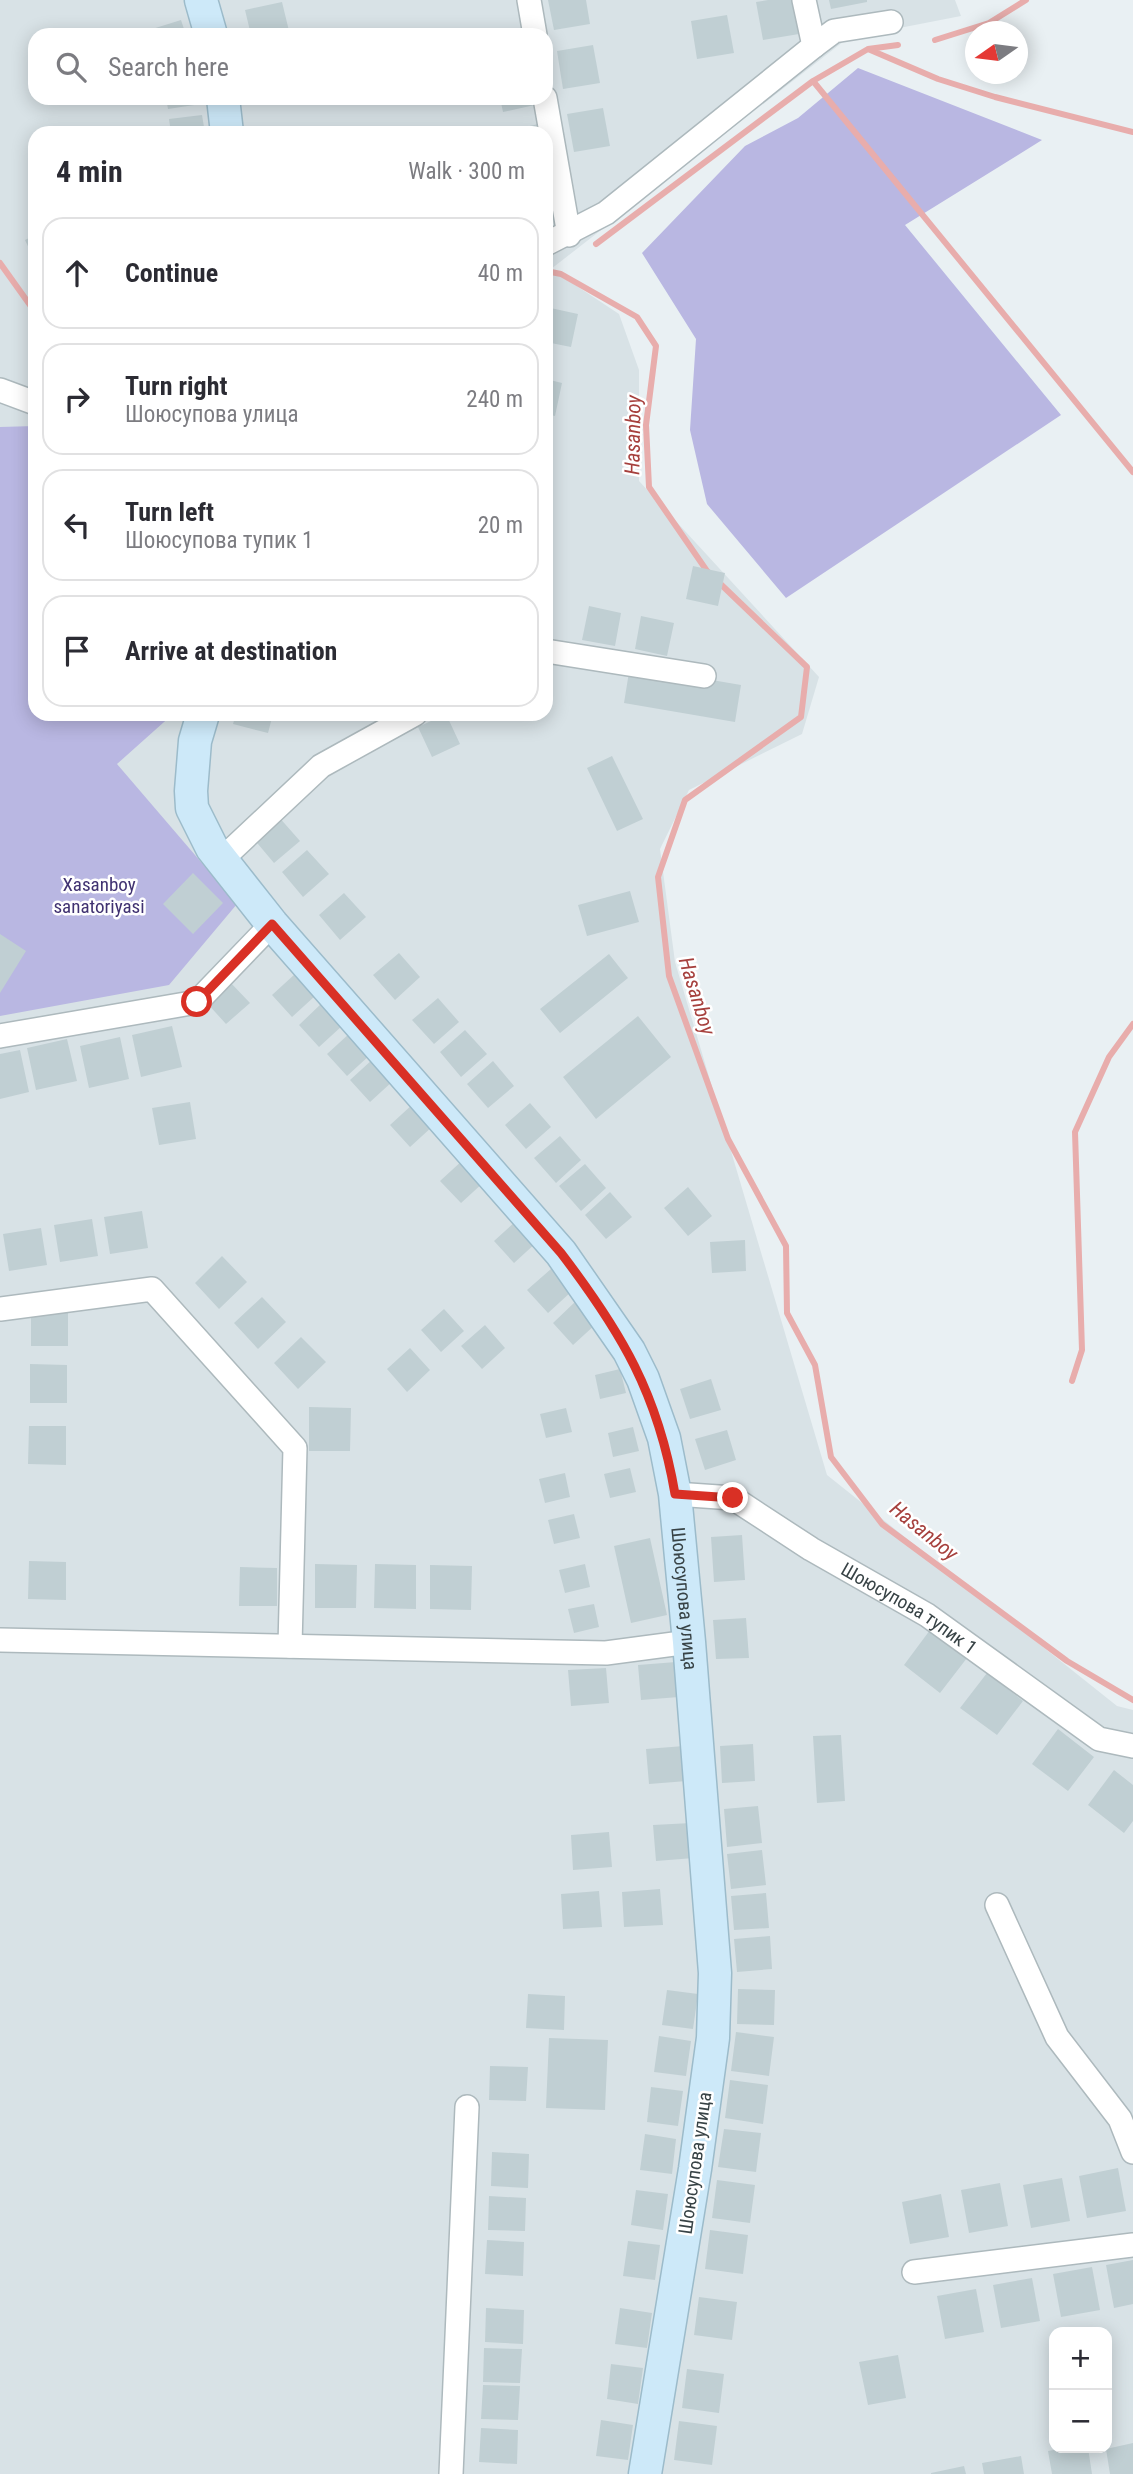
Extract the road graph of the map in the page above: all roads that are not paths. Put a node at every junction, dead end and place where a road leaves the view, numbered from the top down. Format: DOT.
graph roads {
  1 [pos="201,0"];
  2 [pos="529,0"];
  3 [pos="804,0"];
  4 [pos="891,22"];
  5 [pos="209,28"];
  6 [pos="534,28"];
  7 [pos="814,46"];
  8 [pos="224,105"];
  9 [pos="546,105"];
  10 [pos="226,126"];
  11 [pos="550,126"];
  12 [pos="553,144"];
  13 [pos="569,235"];
  14 [pos="553,241"];
  15 [pos="0,390"];
  16 [pos="28,400"];
  17 [pos="553,652"];
  18 [pos="704,676"];
  19 [pos="201,721"];
  20 [pos="402,721"];
  21 [pos="221,860"];
  22 [pos="272,924"];
  23 [pos="0,1036"];
  24 [pos="0,1309"];
  25 [pos="675,1494"];
  26 [pos="0,1640"];
  27 [pos="690,1642"];
  28 [pos="290,1646"];
  29 [pos="1133,1746"];
  30 [pos="997,1905"];
  31 [pos="467,2107"];
  32 [pos="1133,2152"];
  33 [pos="1133,2245"];
  34 [pos="914,2272"];
  35 [pos="451,2474"];
  36 [pos="645,2474"];
  1 -- 5 [label="street"];
  2 -- 6 [label="street"];
  3 -- 7 [label="street"];
  4 -- 7 [label="street"];
  7 -- 13 [label="street"];
  8 -- 10 [label="street"];
  9 -- 11 [label="street"];
  12 -- 13 [label="street"];
  13 -- 14 [label="street"];
  15 -- 16 [label="street"];
  17 -- 18 [label="street"];
  19 -- 21 [label="street, Шоюсупова улица"];
  20 -- 21 [label="street"];
  21 -- 22 [label="street, Шоюсупова улица"];
  22 -- 23 [label="street"];
  22 -- 25 [label="street, Шоюсупова улица"];
  24 -- 28 [label="street"];
  25 -- 27 [label="street, Шоюсупова улица"];
  25 -- 29 [label="street, Шоюсупова тупик 1"];
  26 -- 28 [label="street"];
  27 -- 28 [label="street"];
  27 -- 36 [label="street, Шоюсупова улица"];
  30 -- 32 [label="street"];
  31 -- 35 [label="street"];
  33 -- 34 [label="street"];
}
